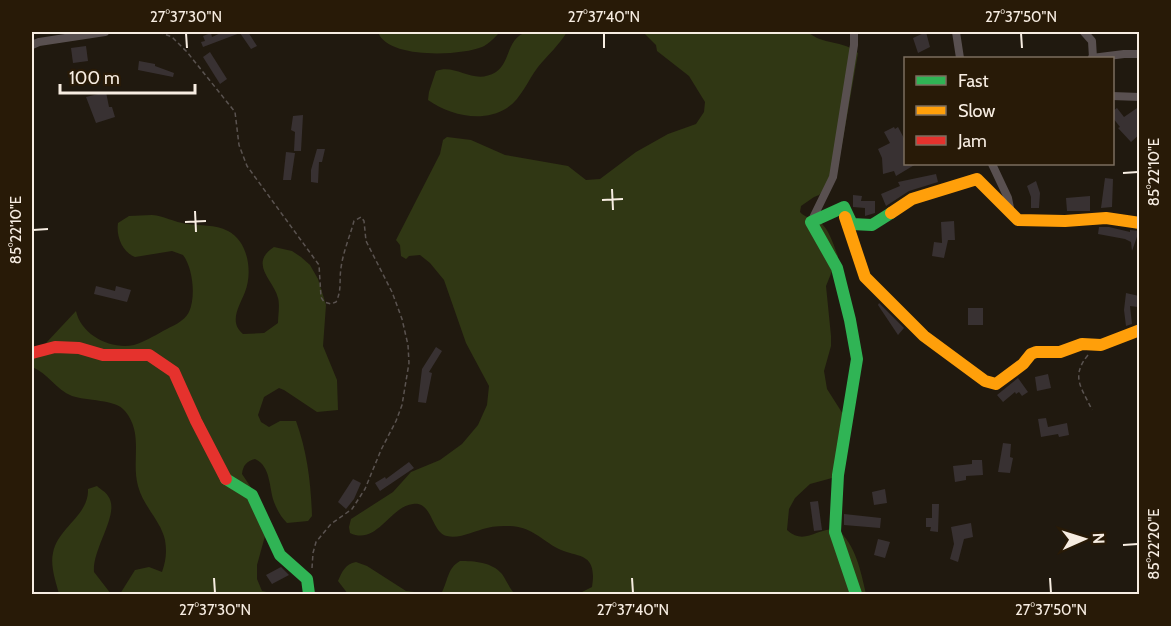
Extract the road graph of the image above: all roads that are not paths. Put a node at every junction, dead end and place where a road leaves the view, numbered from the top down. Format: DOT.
graph roads {
  1 [pos="105,32"];
  2 [pos="854,32"];
  3 [pos="956,32"];
  4 [pos="1084,32"];
  5 [pos="32,45"];
  6 [pos="1140,54"];
  7 [pos="960,57"];
  8 [pos="1093,57"];
  9 [pos="1101,57"];
  10 [pos="1114,96"];
  11 [pos="1140,97"];
  12 [pos="992,165"];
  13 [pos="844,207"];
  14 [pos="1011,214"];
  15 [pos="811,222"];
  16 [pos="1140,223"];
  17 [pos="1140,330"];
  18 [pos="32,353"];
  19 [pos="309,594"];
  20 [pos="856,594"];
  1 -- 5 [label="street"];
  2 -- 15 [label="street"];
  3 -- 7 [label="street"];
  4 -- 8 [label="street"];
  6 -- 9 [label="street"];
  10 -- 11 [label="street"];
  12 -- 14 [label="street"];
  13 -- 14 [label="street"];
  13 -- 15 [label="street"];
  13 -- 17 [label="street"];
  14 -- 16 [label="street"];
  15 -- 20 [label="street"];
  18 -- 19 [label="street"];
}
